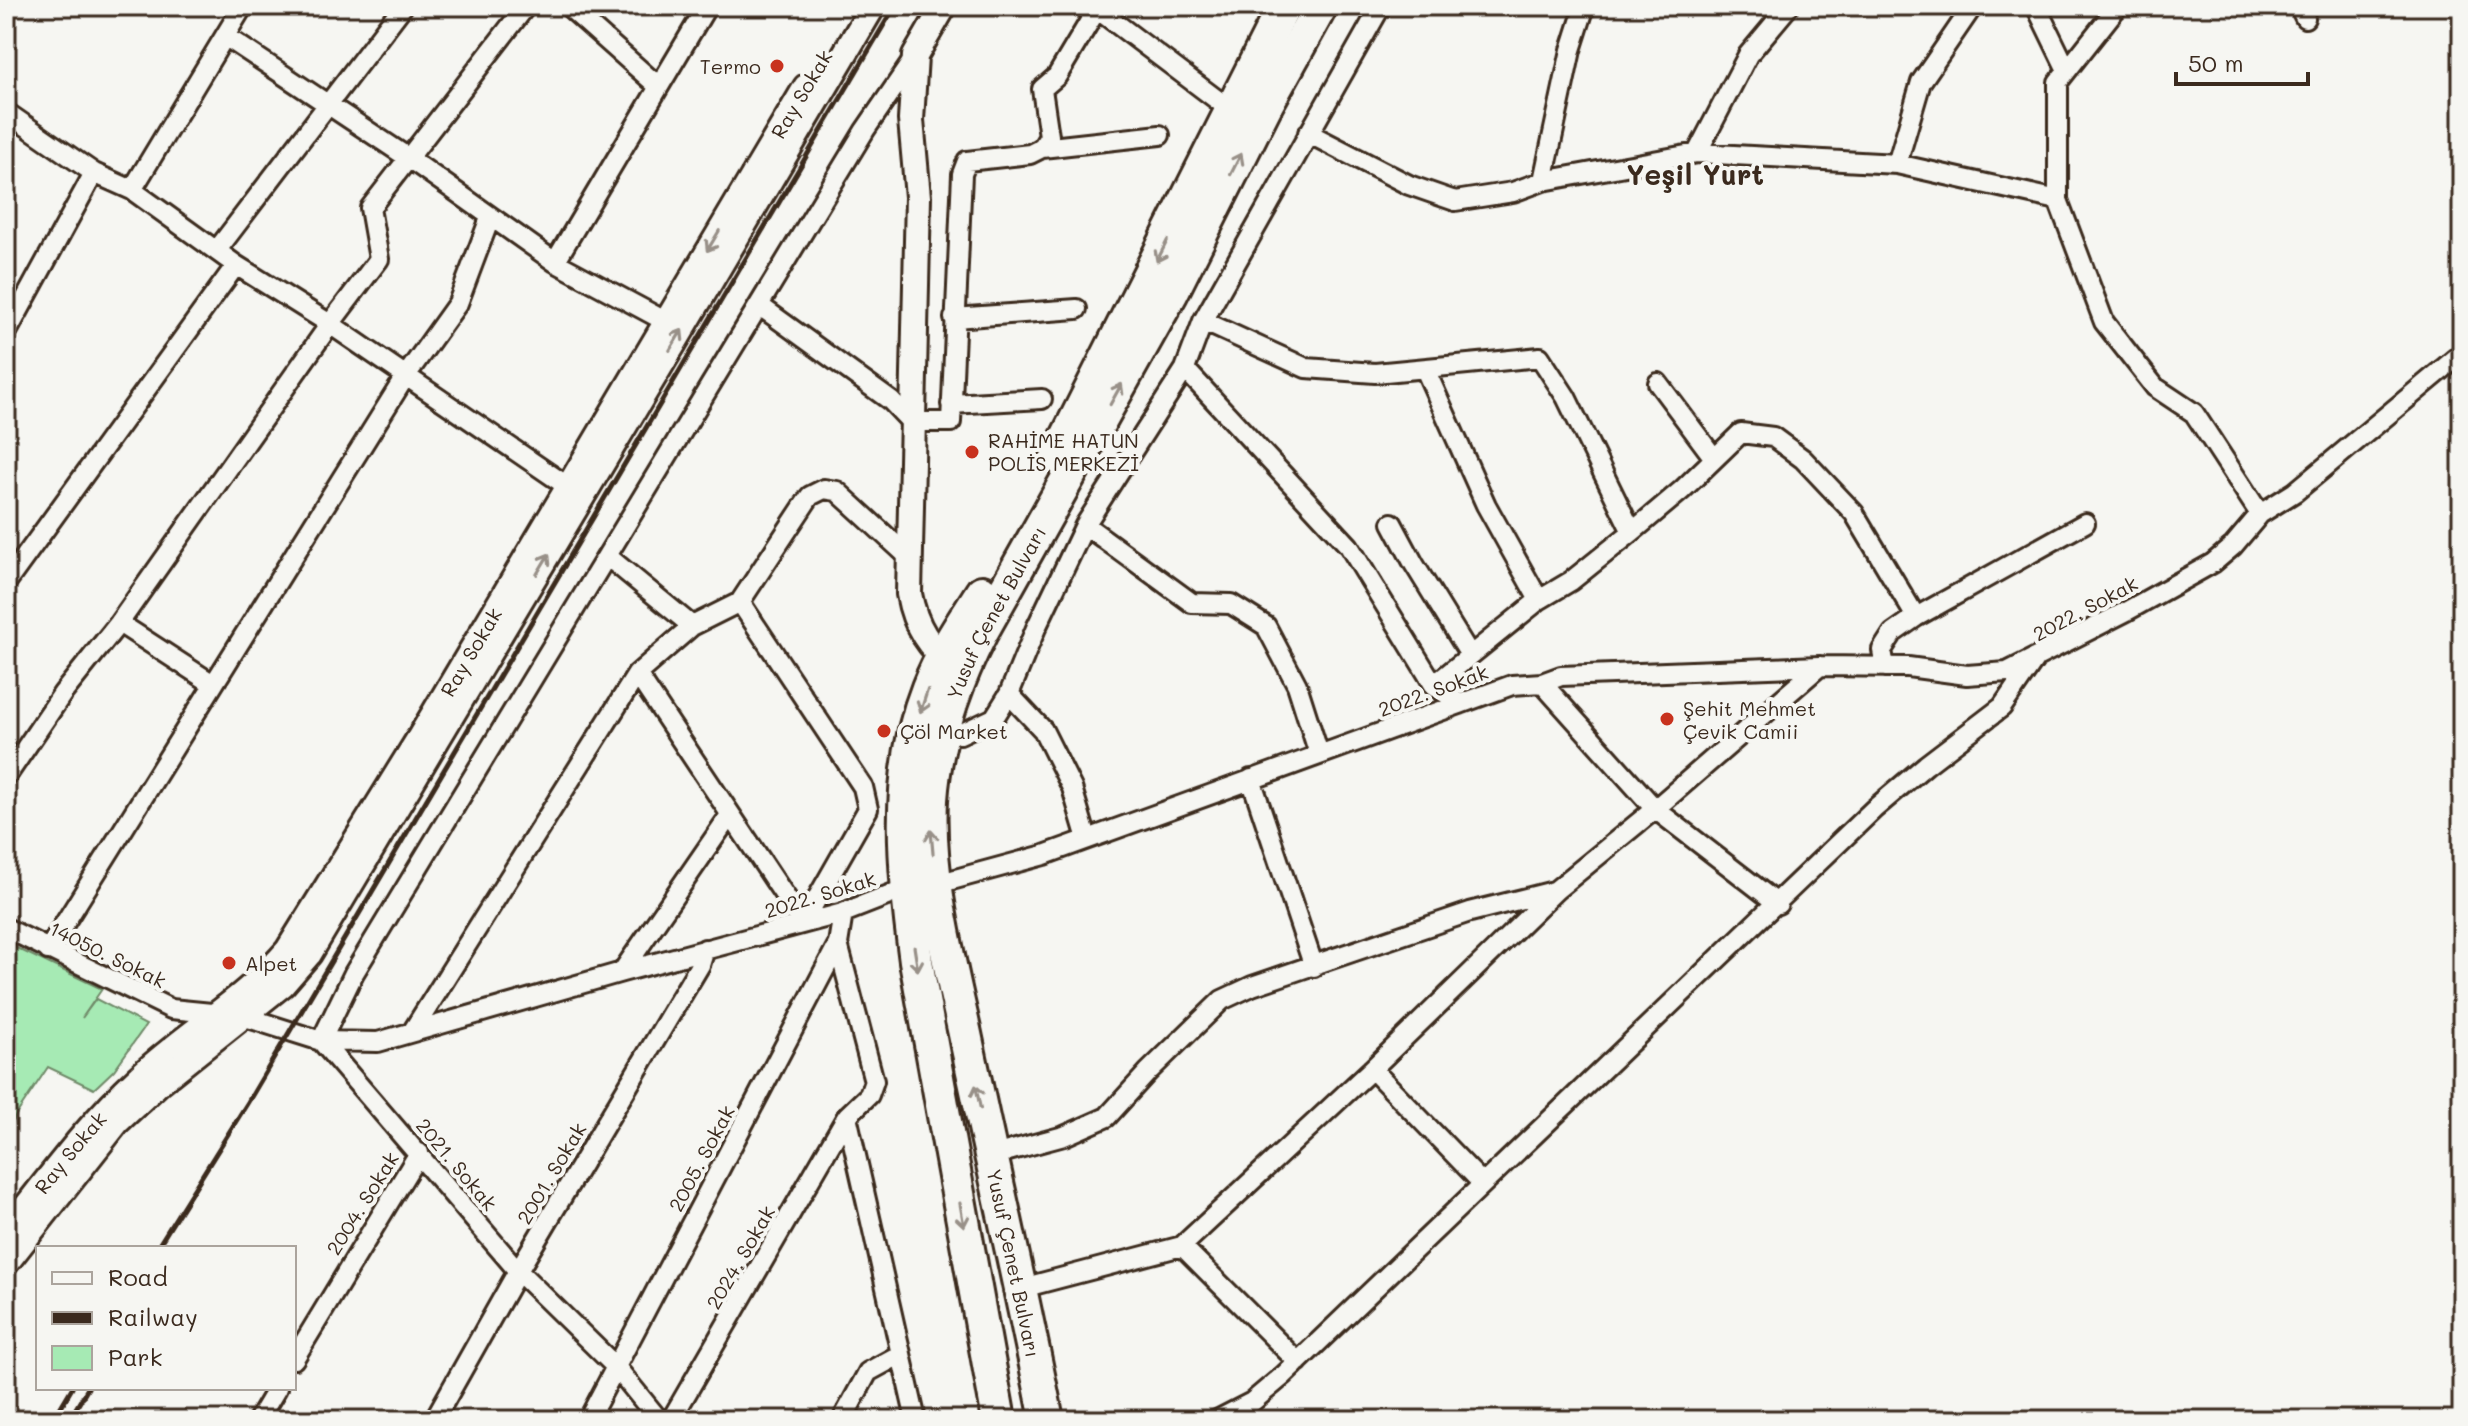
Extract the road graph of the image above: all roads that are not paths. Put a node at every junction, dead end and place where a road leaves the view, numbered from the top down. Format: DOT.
graph roads {
  1 [pos="403,6"];
  2 [pos="526,6"];
  3 [pos="568,6"];
  4 [pos="707,6"];
  5 [pos="854,6"];
  6 [pos="873,6"];
  7 [pos="944,6"];
  8 [pos="1284,6"];
  9 [pos="1321,6"];
  10 [pos="1381,6"];
  11 [pos="1585,6"];
  12 [pos="1789,6"];
  13 [pos="1973,6"];
  14 [pos="2036,6"];
  15 [pos="2118,6"];
  16 [pos="237,8"];
  17 [pos="1095,8"];
  18 [pos="225,36"];
  19 [pos="915,56"];
  20 [pos="2067,70"];
  21 [pos="659,87"];
  22 [pos="326,105"];
  23 [pos="1232,111"];
  24 [pos="7,115"];
  25 [pos="1308,133"];
  26 [pos="1160,135"];
  27 [pos="1042,148"];
  28 [pos="1697,153"];
  29 [pos="410,159"];
  30 [pos="1897,164"];
  31 [pos="94,173"];
  32 [pos="1543,181"];
  33 [pos="132,190"];
  34 [pos="2058,200"];
  35 [pos="490,218"];
  36 [pos="217,250"];
  37 [pos="555,262"];
  38 [pos="236,265"];
  39 [pos="760,306"];
  40 [pos="1077,309"];
  41 [pos="954,318"];
  42 [pos="665,321"];
  43 [pos="1203,321"];
  44 [pos="330,324"];
  45 [pos="6,334"];
  46 [pos="2462,353"];
  47 [pos="1185,369"];
  48 [pos="1425,369"];
  49 [pos="405,377"];
  50 [pos="1658,383"];
  51 [pos="1042,399"];
  52 [pos="951,404"];
  53 [pos="911,422"];
  54 [pos="1714,458"];
  55 [pos="567,486"];
  56 [pos="2260,514"];
  57 [pos="1392,523"];
  58 [pos="2085,523"];
  59 [pos="1085,525"];
  60 [pos="1632,532"];
  61 [pos="607,556"];
  62 [pos="910,558"];
  63 [pos="9,570"];
  64 [pos="1539,600"];
  65 [pos="740,602"];
  66 [pos="1916,617"];
  67 [pos="119,623"];
  68 [pos="692,626"];
  69 [pos="1470,655"];
  70 [pos="2035,659"];
  71 [pos="952,666"];
  72 [pos="1820,666"];
  73 [pos="1885,667"];
  74 [pos="637,674"];
  75 [pos="1542,683"];
  76 [pos="213,684"];
  77 [pos="1434,685"];
  78 [pos="1009,694"];
  79 [pos="1460,704"];
  80 [pos="960,734"];
  81 [pos="1319,754"];
  82 [pos="6,777"];
  83 [pos="1251,779"];
  84 [pos="1655,809"];
  85 [pos="730,815"];
  86 [pos="1087,839"];
  87 [pos="922,886"];
  88 [pos="1556,890"];
  89 [pos="1778,904"];
  90 [pos="843,913"];
  91 [pos="803,923"];
  92 [pos="6,928"];
  93 [pos="838,944"];
  94 [pos="705,949"];
  95 [pos="48,950"];
  96 [pos="1314,967"];
  97 [pos="622,972"];
  98 [pos="230,1015"];
  99 [pos="412,1032"];
  100 [pos="321,1041"];
  101 [pos="1372,1069"];
  102 [pos="847,1116"];
  103 [pos="419,1153"];
  104 [pos="990,1156"];
  105 [pos="1483,1184"];
  106 [pos="6,1232"];
  107 [pos="1182,1246"];
  108 [pos="6,1262"];
  109 [pos="518,1271"];
  110 [pos="1022,1288"];
  111 [pos="901,1354"];
  112 [pos="296,1356"];
  113 [pos="1298,1362"];
  114 [pos="616,1367"];
  115 [pos="276,1390"];
  116 [pos="258,1420"];
  117 [pos="434,1420"];
  118 [pos="588,1420"];
  119 [pos="659,1420"];
  120 [pos="671,1420"];
  121 [pos="842,1420"];
  122 [pos="916,1420"];
  123 [pos="999,1420"];
  124 [pos="1047,1420"];
  125 [pos="1217,1420"];
  1 -- 22 [label="street"];
  2 -- 29 [label="street"];
  3 -- 21 [label="street"];
  4 -- 21 [label="street"];
  5 -- 42 [label="street, Ray Sokak, one-way"];
  98 -- 6 [label="street, one-way"];
  7 -- 19 [label="street"];
  8 -- 23 [label="highway, Yusuf Çenet Bulvarı"];
  71 -- 9 [label="highway, Yusuf Çenet Bulvarı, one-way"];
  10 -- 25 [label="street"];
  11 -- 32 [label="street"];
  12 -- 28 [label="street"];
  13 -- 30 [label="street"];
  14 -- 20 [label="street"];
  15 -- 20 [label="street"];
  16 -- 18 [label="street"];
  17 -- 23 [label="street"];
  17 -- 27 [label="street"];
  18 -- 22 [label="street"];
  18 -- 33 [label="street"];
  19 -- 39 [label="street"];
  19 -- 53 [label="street"];
  20 -- 34 [label="street"];
  21 -- 37 [label="street"];
  22 -- 29 [label="street"];
  22 -- 36 [label="street"];
  23 -- 71 [label="highway, Yusuf Çenet Bulvarı, one-way"];
  24 -- 31 [label="street"];
  25 -- 32 [label="street"];
  25 -- 43 [label="street"];
  26 -- 27 [label="street"];
  27 -- 41 [label="street"];
  28 -- 30 [label="street"];
  28 -- 32 [label="street"];
  29 -- 35 [label="street"];
  29 -- 44 [label="street"];
  30 -- 34 [label="street"];
  31 -- 33 [label="street"];
  31 -- 45 [label="street"];
  33 -- 36 [label="street"];
  34 -- 56 [label="street"];
  35 -- 37 [label="street"];
  35 -- 49 [label="street"];
  36 -- 38 [label="street"];
  37 -- 42 [label="street"];
  38 -- 44 [label="street"];
  38 -- 63 [label="street"];
  39 -- 53 [label="street"];
  39 -- 61 [label="street"];
  40 -- 41 [label="street"];
  41 -- 52 [label="street"];
  42 -- 55 [label="street, Ray Sokak"];
  43 -- 47 [label="street"];
  43 -- 48 [label="street"];
  44 -- 49 [label="street"];
  44 -- 67 [label="street"];
  46 -- 56 [label="street, 2022. Sokak"];
  47 -- 59 [label="street"];
  47 -- 77 [label="street"];
  48 -- 60 [label="street"];
  48 -- 64 [label="street"];
  49 -- 55 [label="street"];
  49 -- 76 [label="street"];
  50 -- 54 [label="street"];
  51 -- 52 [label="street"];
  52 -- 53 [label="street"];
  53 -- 62 [label="street"];
  54 -- 60 [label="street"];
  54 -- 66 [label="street"];
  55 -- 98 [label="street, Ray Sokak"];
  56 -- 70 [label="street, 2022. Sokak"];
  57 -- 69 [label="street"];
  58 -- 66 [label="street"];
  59 -- 78 [label="street"];
  59 -- 81 [label="street"];
  60 -- 64 [label="street"];
  61 -- 68 [label="street"];
  61 -- 100 [label="street"];
  62 -- 65 [label="street"];
  62 -- 71 [label="street"];
  64 -- 69 [label="street"];
  65 -- 68 [label="street"];
  65 -- 91 [label="street"];
  66 -- 73 [label="street"];
  67 -- 76 [label="street"];
  67 -- 82 [label="street"];
  68 -- 74 [label="street"];
  69 -- 77 [label="street"];
  70 -- 73 [label="street, 2022. Sokak"];
  70 -- 89 [label="street"];
  71 -- 87 [label="highway, Yusuf Çenet Bulvarı"];
  72 -- 73 [label="street, 2022. Sokak"];
  72 -- 75 [label="street, 2022. Sokak"];
  72 -- 84 [label="street"];
  74 -- 85 [label="street"];
  74 -- 99 [label="street"];
  75 -- 79 [label="street, 2022. Sokak"];
  75 -- 84 [label="street"];
  76 -- 95 [label="street"];
  77 -- 79 [label="street"];
  78 -- 80 [label="street"];
  78 -- 86 [label="street"];
  79 -- 81 [label="street, 2022. Sokak"];
  81 -- 83 [label="street, 2022. Sokak"];
  83 -- 86 [label="street, 2022. Sokak"];
  83 -- 96 [label="street"];
  84 -- 88 [label="street"];
  84 -- 89 [label="street"];
  85 -- 91 [label="street"];
  85 -- 97 [label="street"];
  86 -- 87 [label="street, 2022. Sokak"];
  87 -- 90 [label="street, 2022. Sokak"];
  104 -- 87 [label="highway, Yusuf Çenet Bulvarı, one-way"];
  87 -- 123 [label="highway, Yusuf Çenet Bulvarı, one-way"];
  88 -- 96 [label="street"];
  88 -- 101 [label="street"];
  89 -- 105 [label="street"];
  90 -- 91 [label="street, 2022. Sokak"];
  90 -- 93 [label="street, 2005. Sokak"];
  91 -- 94 [label="street, 2022. Sokak"];
  92 -- 95 [label="street, 14050. Sokak"];
  93 -- 102 [label="street, 2024. Sokak"];
  93 -- 114 [label="street, 2005. Sokak"];
  94 -- 97 [label="street, 2022. Sokak"];
  94 -- 109 [label="street, 2001. Sokak"];
  95 -- 98 [label="street, 14050. Sokak"];
  96 -- 104 [label="street"];
  97 -- 99 [label="street, 2022. Sokak"];
  98 -- 100 [label="street, 14050. Sokak"];
  98 -- 106 [label="street, Ray Sokak"];
  98 -- 108 [label="street"];
  99 -- 100 [label="street, 2022. Sokak"];
  100 -- 103 [label="street, 2021. Sokak"];
  101 -- 105 [label="street"];
  101 -- 107 [label="street"];
  102 -- 111 [label="street"];
  102 -- 120 [label="street, 2024. Sokak"];
  103 -- 109 [label="street, 2021. Sokak"];
  103 -- 112 [label="street, 2004. Sokak"];
  104 -- 110 [label="highway, Yusuf Çenet Bulvarı"];
  105 -- 113 [label="street"];
  107 -- 110 [label="street"];
  107 -- 113 [label="street"];
  109 -- 114 [label="street, 2021. Sokak"];
  109 -- 117 [label="street, 2001. Sokak"];
  110 -- 124 [label="highway, Yusuf Çenet Bulvarı"];
  111 -- 121 [label="street"];
  111 -- 122 [label="street"];
  113 -- 125 [label="street"];
  114 -- 118 [label="street, 2005. Sokak"];
  114 -- 119 [label="street, 2021. Sokak"];
  115 -- 116 [label="street"];
}
